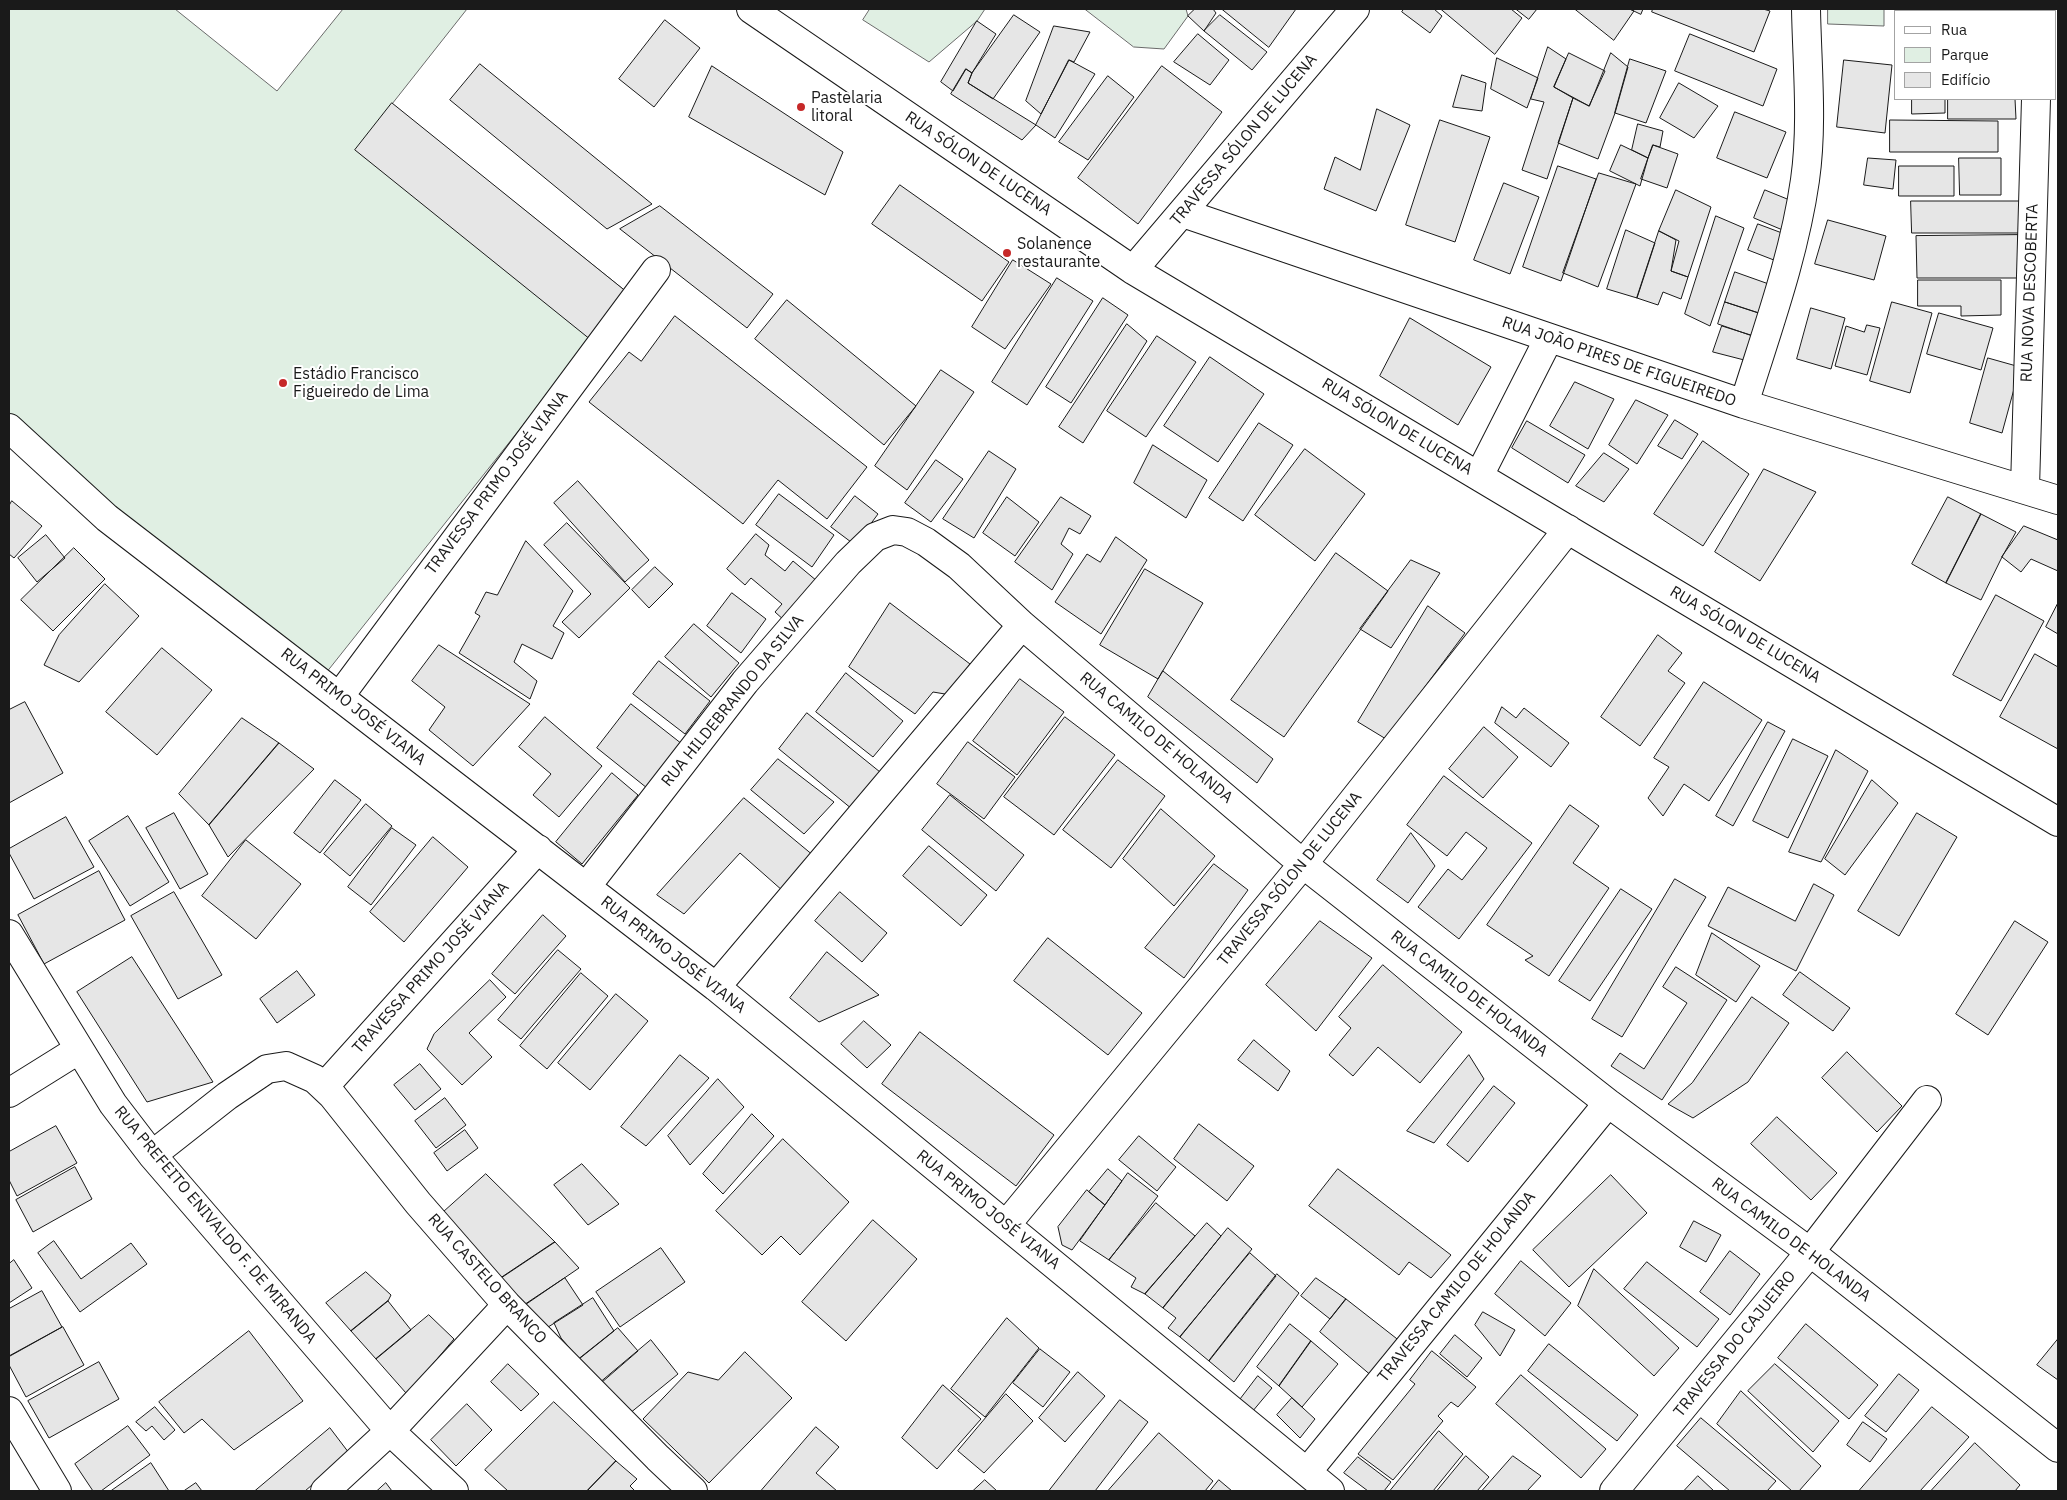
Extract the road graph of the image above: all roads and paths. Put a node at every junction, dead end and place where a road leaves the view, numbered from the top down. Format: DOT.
graph roads {
  1 [pos="751,9"];
  2 [pos="1355,9"];
  3 [pos="1806,9"];
  4 [pos="2036,100"];
  5 [pos="1183,213"];
  6 [pos="656,270"];
  7 [pos="1132,270"];
  8 [pos="1550,338"];
  9 [pos="1744,404"];
  10 [pos="9,428"];
  11 [pos="1479,476"];
  12 [pos="2025,488"];
  13 [pos="2058,500"];
  14 [pos="1568,529"];
  15 [pos="893,530"];
  16 [pos="1022,625"];
  17 [pos="339,696"];
  18 [pos="2058,822"];
  19 [pos="538,849"];
  20 [pos="1303,864"];
  21 [pos="586,887"];
  22 [pos="9,934"];
  23 [pos="716,987"];
  24 [pos="78,1050"];
  25 [pos="324,1087"];
  26 [pos="9,1093"];
  27 [pos="1927,1100"];
  28 [pos="1608,1103"];
  29 [pos="152,1155"];
  30 [pos="1006,1225"];
  31 [pos="1810,1252"];
  32 [pos="507,1305"];
  33 [pos="9,1411"];
  34 [pos="390,1431"];
  35 [pos="2057,1443"];
  36 [pos="1318,1485"];
  37 [pos="57,1491"];
  38 [pos="325,1491"];
  39 [pos="454,1491"];
  40 [pos="693,1491"];
  41 [pos="1614,1491"];
  1 -- 7 [label="street, RUA SÓLON DE LUCENA"];
  2 -- 5 [label="street, TRAVESSA SÓLON DE LUCENA"];
  3 -- 9 [label="street"];
  4 -- 12 [label="street, RUA NOVA DESCOBERTA"];
  5 -- 7 [label="street, TRAVESSA SÓLON DE LUCENA"];
  5 -- 8 [label="street, RUA JOÃO PIRES DE FIGUEIREDO"];
  6 -- 17 [label="street, TRAVESSA PRIMO JOSÉ VIANA"];
  7 -- 11 [label="street, RUA SÓLON DE LUCENA"];
  8 -- 9 [label="street, RUA JOÃO PIRES DE FIGUEIREDO"];
  8 -- 11 [label="street"];
  9 -- 12 [label="street, RUA JOÃO PIRES DE FIGUEIREDO"];
  10 -- 17 [label="street, RUA PRIMO JOSÉ VIANA"];
  11 -- 14 [label="street, RUA SÓLON DE LUCENA"];
  12 -- 13 [label="street, RUA JOÃO PIRES DE FIGUEIREDO"];
  14 -- 18 [label="street, RUA SÓLON DE LUCENA"];
  14 -- 20 [label="street, TRAVESSA SÓLON DE LUCENA"];
  15 -- 16 [label="street, RUA CAMILO DE HOLANDA"];
  15 -- 21 [label="street, RUA HILDEBRANDO DA SILVA"];
  16 -- 20 [label="street, RUA CAMILO DE HOLANDA"];
  16 -- 23 [label="street"];
  17 -- 19 [label="street, RUA PRIMO JOSÉ VIANA"];
  19 -- 21 [label="street, RUA PRIMO JOSÉ VIANA"];
  19 -- 25 [label="street, TRAVESSA PRIMO JOSÉ VIANA"];
  20 -- 28 [label="street, RUA CAMILO DE HOLANDA"];
  20 -- 30 [label="street, TRAVESSA SÓLON DE LUCENA"];
  21 -- 23 [label="street, RUA PRIMO JOSÉ VIANA"];
  22 -- 24 [label="street, RUA PREFEITO ENIVALDO F. DE MIRANDA"];
  23 -- 30 [label="street, RUA PRIMO JOSÉ VIANA"];
  24 -- 26 [label="street"];
  24 -- 29 [label="street, RUA PREFEITO ENIVALDO F. DE MIRANDA"];
  25 -- 29 [label="street, RUA CASTELO BRANCO"];
  25 -- 32 [label="street, RUA CASTELO BRANCO"];
  27 -- 31 [label="street, TRAVESSA DO CAJUEIRO"];
  28 -- 31 [label="street, RUA CAMILO DE HOLANDA"];
  28 -- 36 [label="street, TRAVESSA CAMILO DE HOLANDA"];
  29 -- 34 [label="street, RUA PREFEITO ENIVALDO F. DE MIRANDA"];
  30 -- 36 [label="street, RUA PRIMO JOSÉ VIANA"];
  31 -- 35 [label="street, RUA CAMILO DE HOLANDA"];
  31 -- 41 [label="street, TRAVESSA DO CAJUEIRO"];
  32 -- 34 [label="street"];
  32 -- 40 [label="street, RUA CASTELO BRANCO"];
  33 -- 37 [label="street"];
  34 -- 38 [label="street"];
  34 -- 39 [label="street, RUA PREFEITO ENIVALDO F. DE MIRANDA"];
}
